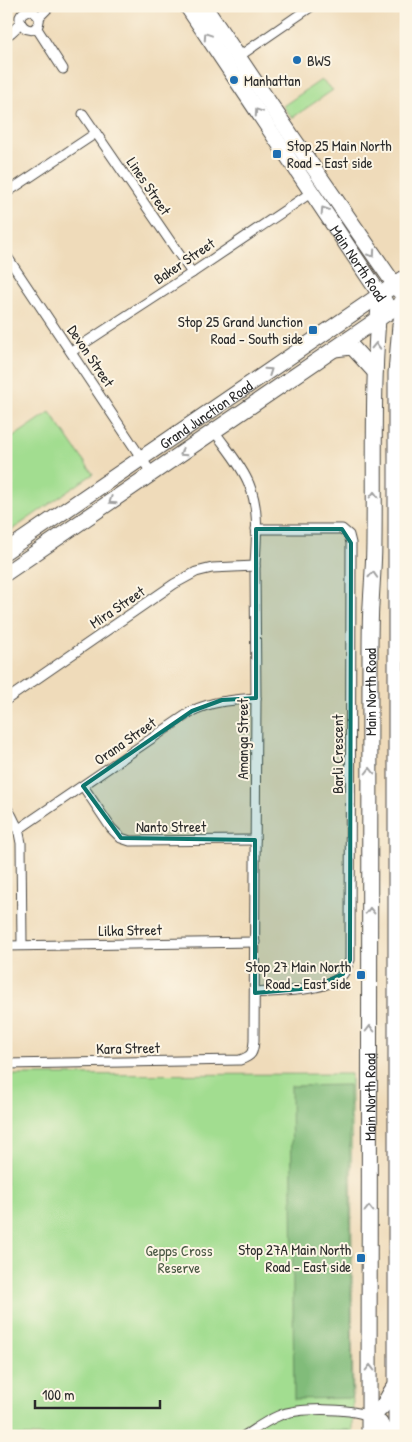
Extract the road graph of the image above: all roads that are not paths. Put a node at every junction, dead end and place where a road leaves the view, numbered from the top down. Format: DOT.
graph roads {
  1 [pos="187,6"];
  2 [pos="204,6"];
  3 [pos="312,6"];
  4 [pos="49,7"];
  5 [pos="26,15"];
  6 [pos="8,35"];
  7 [pos="232,61"];
  8 [pos="63,69"];
  9 [pos="83,114"];
  10 [pos="96,133"];
  11 [pos="312,192"];
  12 [pos="6,194"];
  13 [pos="6,255"];
  14 [pos="10,268"];
  15 [pos="192,273"];
  16 [pos="400,281"];
  17 [pos="380,295"];
  18 [pos="406,300"];
  19 [pos="390,311"];
  20 [pos="377,320"];
  21 [pos="403,330"];
  22 [pos="335,348"];
  23 [pos="71,352"];
  24 [pos="401,370"];
  25 [pos="376,372"];
  26 [pos="214,408"];
  27 [pos="191,423"];
  28 [pos="215,432"];
  29 [pos="142,457"];
  30 [pos="152,474"];
  31 [pos="256,529"];
  32 [pos="374,544"];
  33 [pos="396,544"];
  34 [pos="6,551"];
  35 [pos="255,566"];
  36 [pos="6,573"];
  37 [pos="256,698"];
  38 [pos="6,700"];
  39 [pos="83,786"];
  40 [pos="6,807"];
  41 [pos="19,829"];
  42 [pos="255,840"];
  43 [pos="255,942"];
  44 [pos="22,945"];
  45 [pos="6,946"];
  46 [pos="255,993"];
  47 [pos="249,1057"];
  48 [pos="6,1064"];
  49 [pos="396,1385"];
  50 [pos="369,1416"];
  51 [pos="244,1436"];
  52 [pos="369,1436"];
  53 [pos="386,1436"];
  54 [pos="396,1436"];
  7 -- 1 [label="highway, Main North Road, one-way"];
  2 -- 7 [label="highway, Main North Road"];
  3 -- 7 [label="street"];
  4 -- 5 [label="street"];
  5 -- 6 [label="street"];
  5 -- 8 [label="street"];
  11 -- 7 [label="highway, Main North Road, one-way"];
  7 -- 16 [label="highway, Main North Road, one-way"];
  9 -- 10 [label="street, Lines Street"];
  10 -- 12 [label="street"];
  10 -- 15 [label="street, Lines Street"];
  11 -- 15 [label="street, Baker Street"];
  17 -- 11 [label="highway, Main North Road, one-way"];
  13 -- 14 [label="street, Devon Street"];
  14 -- 23 [label="street, Devon Street"];
  15 -- 23 [label="street, Baker Street"];
  16 -- 17 [label="highway, Grand Junction Road"];
  16 -- 18 [label="highway, Main North Road"];
  17 -- 19 [label="highway"];
  17 -- 20 [label="highway, Main North Road"];
  26 -- 17 [label="highway, Grand Junction Road, one-way"];
  18 -- 19 [label="highway, Grand Junction Road"];
  18 -- 21 [label="highway, Main North Road"];
  19 -- 20 [label="highway, Grand Junction Road"];
  19 -- 21 [label="highway"];
  20 -- 22 [label="highway, Grand Junction Road"];
  25 -- 20 [label="highway, Main North Road, one-way"];
  21 -- 24 [label="highway, Main North Road"];
  22 -- 25 [label="highway"];
  22 -- 28 [label="highway, Grand Junction Road"];
  23 -- 29 [label="street, Devon Street"];
  24 -- 33 [label="highway, Main North Road"];
  32 -- 25 [label="highway, Main North Road, one-way"];
  26 -- 27 [label="highway, Grand Junction Road"];
  26 -- 28 [label="highway"];
  27 -- 28 [label="highway"];
  27 -- 29 [label="highway, Grand Junction Road"];
  28 -- 30 [label="highway, Grand Junction Road, one-way"];
  28 -- 31 [label="street, Amanga Street"];
  29 -- 30 [label="street, Devon Street"];
  29 -- 34 [label="highway, Grand Junction Road"];
  30 -- 36 [label="highway, Grand Junction Road, one-way"];
  31 -- 35 [label="street, Amanga Street"];
  31 -- 46 [label="street, Barli Crescent"];
  32 -- 33 [label="highway"];
  50 -- 32 [label="highway, Main North Road, one-way"];
  33 -- 49 [label="highway, Main North Road"];
  35 -- 37 [label="street, Amanga Street"];
  35 -- 38 [label="street, Mira Street"];
  37 -- 39 [label="street, Orana Street"];
  37 -- 42 [label="street, Amanga Street"];
  39 -- 41 [label="street, Orana Street"];
  39 -- 42 [label="street, Nanto Street"];
  40 -- 41 [label="street"];
  41 -- 44 [label="street"];
  42 -- 43 [label="street, Amanga Street"];
  43 -- 44 [label="street, Lilka Street"];
  43 -- 46 [label="street, Amanga Street"];
  44 -- 45 [label="street, Lilka Street"];
  46 -- 47 [label="street, Amanga Street"];
  47 -- 48 [label="street, Kara Street"];
  49 -- 50 [label="highway"];
  49 -- 54 [label="highway, Main North Road"];
  50 -- 51 [label="street"];
  50 -- 52 [label="highway, Main North Road"];
  50 -- 53 [label="highway"];
}
